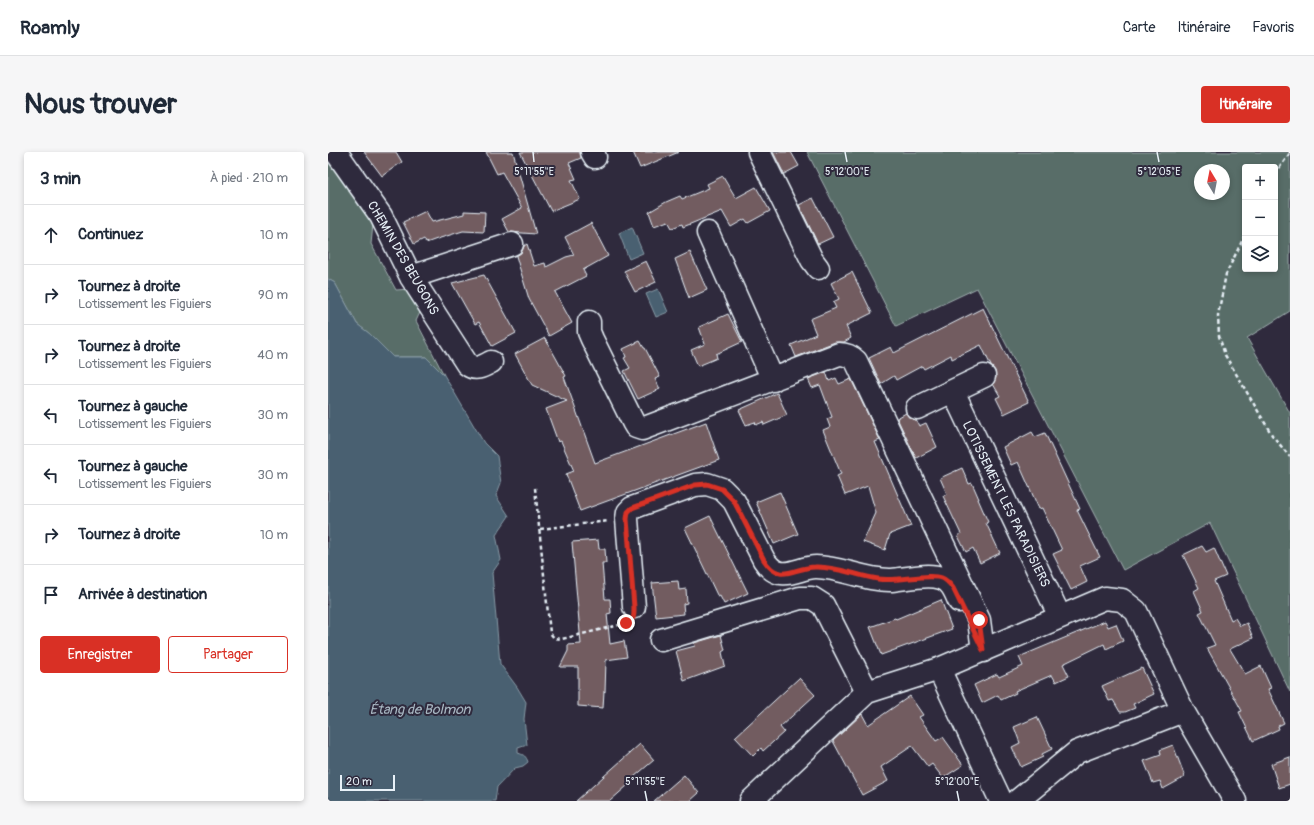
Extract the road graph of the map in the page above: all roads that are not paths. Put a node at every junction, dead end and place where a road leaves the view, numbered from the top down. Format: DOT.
graph roads {
  1 [pos="336,152"];
  2 [pos="759,152"];
  3 [pos="708,233"];
  4 [pos="512,244"];
  5 [pos="818,268"];
  6 [pos="411,277"];
  7 [pos="589,322"];
  8 [pos="491,362"];
  9 [pos="984,376"];
  10 [pos="773,380"];
  11 [pos="953,391"];
  12 [pos="917,408"];
  13 [pos="634,607"];
  14 [pos="1060,617"];
  15 [pos="661,640"];
  16 [pos="983,650"];
  17 [pos="939,669"];
  18 [pos="867,692"];
  19 [pos="1184,711"];
  20 [pos="750,801"];
  21 [pos="1001,801"];
  22 [pos="1017,801"];
  23 [pos="1235,801"];
  1 -- 6 [label="street, CHEMIN DES BEUGONS"];
  2 -- 5 [label="street"];
  3 -- 10 [label="street"];
  4 -- 6 [label="street"];
  6 -- 8 [label="street, CHEMIN DES BEUGONS"];
  7 -- 10 [label="street"];
  9 -- 11 [label="street"];
  10 -- 16 [label="street"];
  11 -- 12 [label="street"];
  11 -- 14 [label="street, LOTISSEMENT LES PARADISIERS"];
  13 -- 16 [label="street"];
  14 -- 16 [label="street"];
  14 -- 19 [label="street"];
  15 -- 18 [label="street"];
  16 -- 17 [label="street"];
  17 -- 18 [label="street"];
  17 -- 21 [label="street"];
  18 -- 20 [label="street"];
  19 -- 22 [label="street"];
  19 -- 23 [label="street"];
}
